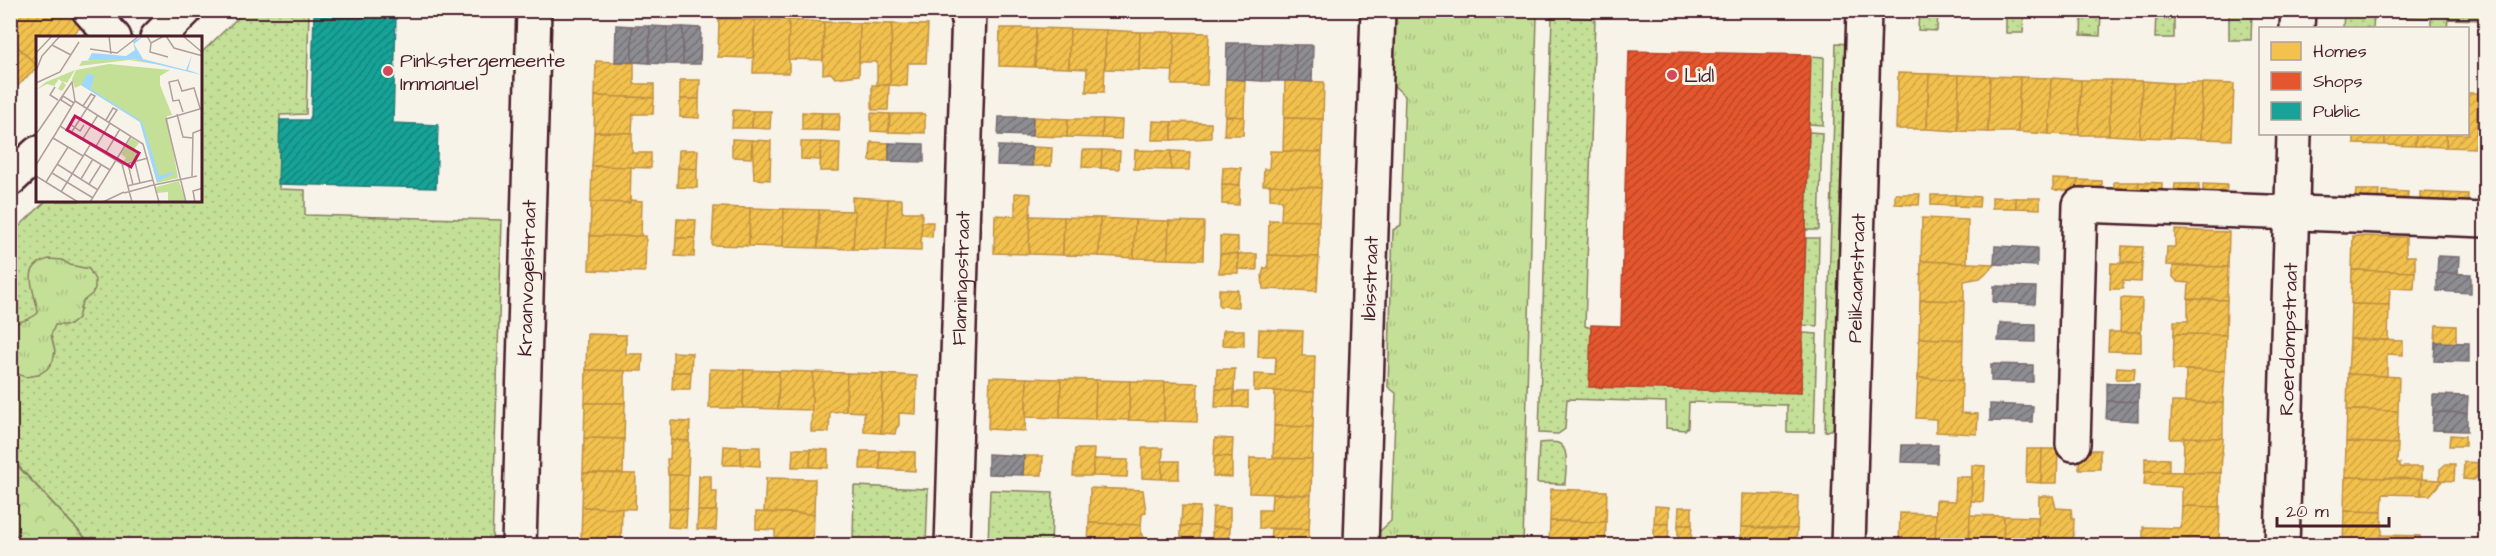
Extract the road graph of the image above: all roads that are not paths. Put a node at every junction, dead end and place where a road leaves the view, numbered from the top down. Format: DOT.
graph roads {
  1 [pos="89,10"];
  2 [pos="185,10"];
  3 [pos="534,10"];
  4 [pos="969,10"];
  5 [pos="1378,10"];
  6 [pos="1864,10"];
  7 [pos="2298,10"];
  8 [pos="2297,27"];
  9 [pos="112,36"];
  10 [pos="159,36"];
  11 [pos="2294,135"];
  12 [pos="36,155"];
  13 [pos="10,179"];
  14 [pos="2292,212"];
  15 [pos="2486,220"];
  16 [pos="2073,444"];
  17 [pos="519,546"];
  18 [pos="951,546"];
  19 [pos="1360,546"];
  20 [pos="1848,546"];
  21 [pos="2282,546"];
  1 -- 9 [label="street"];
  2 -- 10 [label="street"];
  3 -- 17 [label="street, Kraanvogelstraat"];
  4 -- 18 [label="street, Flamingostraat"];
  5 -- 19 [label="street, Ibisstraat"];
  6 -- 20 [label="street, Pelikaanstraat"];
  7 -- 8 [label="street"];
  11 -- 14 [label="street, Roerdompstraat"];
  12 -- 13 [label="street"];
  14 -- 15 [label="street"];
  14 -- 16 [label="street"];
  14 -- 21 [label="street, Roerdompstraat"];
}
